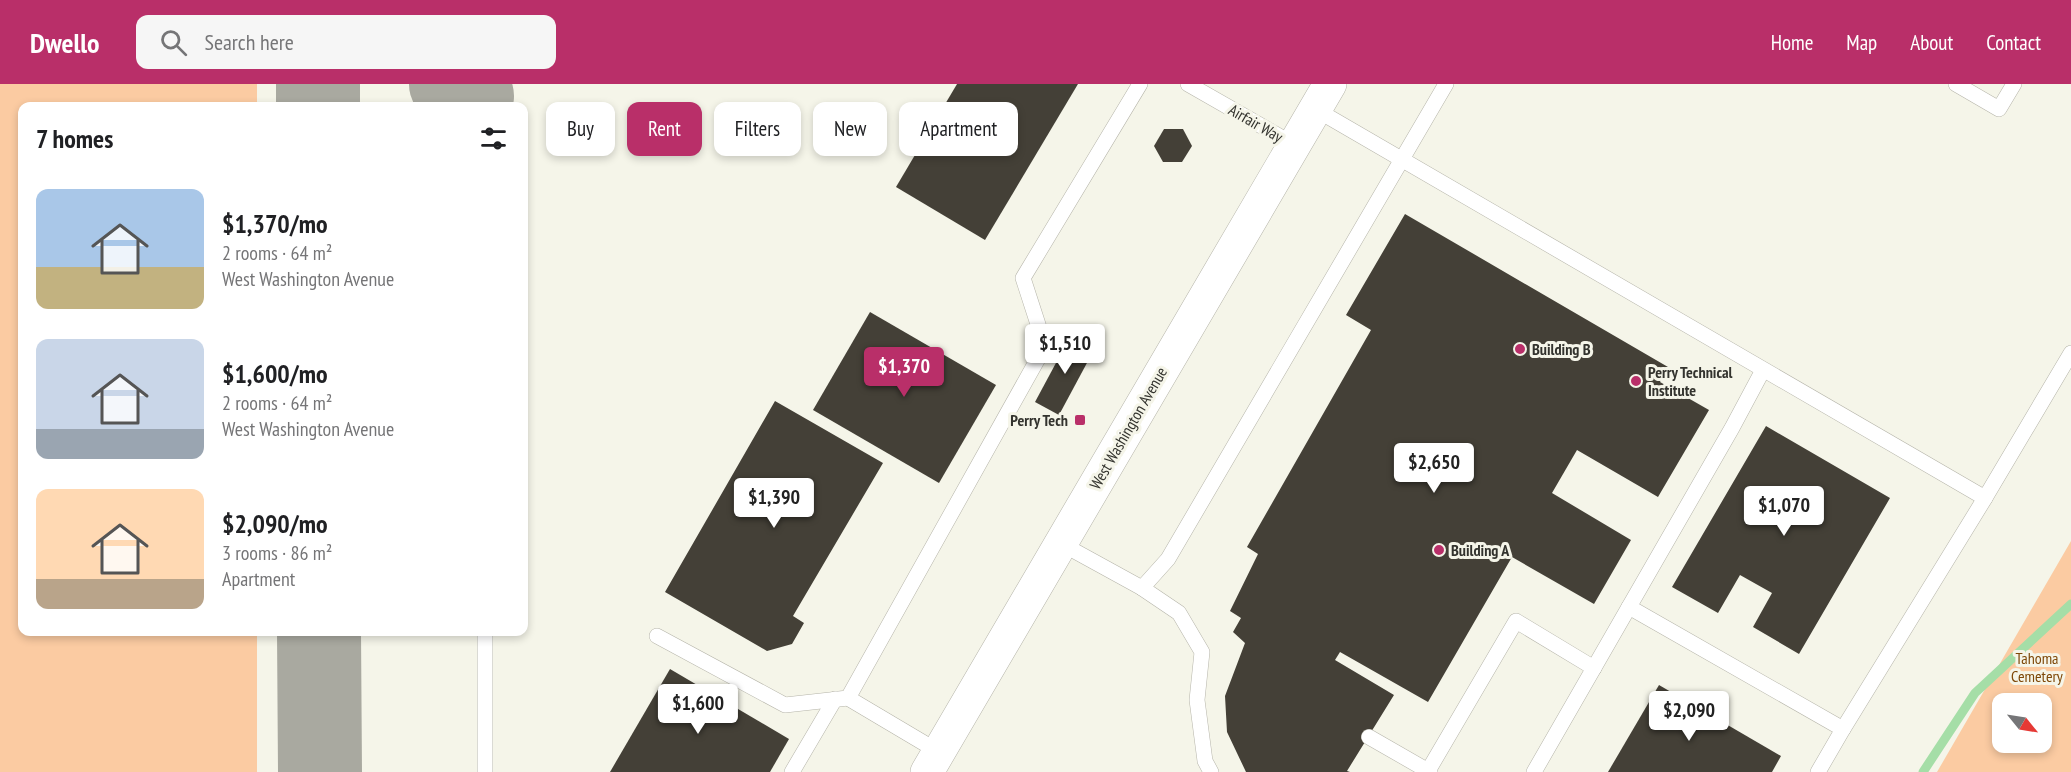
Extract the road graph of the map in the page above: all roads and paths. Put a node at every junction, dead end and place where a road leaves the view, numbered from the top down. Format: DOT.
graph roads {
  1 [pos="1140,84"];
  2 [pos="1188,84"];
  3 [pos="1446,84"];
  4 [pos="1956,84"];
  5 [pos="2014,84"];
  6 [pos="1322,96"];
  7 [pos="1293,144"];
  8 [pos="1401,159"];
  9 [pos="2071,353"];
  10 [pos="1763,370"];
  11 [pos="1985,498"];
  12 [pos="1060,543"];
  13 [pos="1142,588"];
  14 [pos="1629,607"];
  15 [pos="485,636"];
  16 [pos="657,636"];
  17 [pos="1594,669"];
  18 [pos="842,698"];
  19 [pos="1843,729"];
  20 [pos="1369,737"];
  21 [pos="933,762"];
  22 [pos="484,772"];
  23 [pos="792,772"];
  24 [pos="1211,772"];
  25 [pos="1429,772"];
  26 [pos="1534,772"];
  27 [pos="1818,772"];
  1 -- 18 [label="lane"];
  2 -- 7 [label="lane, Airfair Way"];
  3 -- 8 [label="lane"];
  4 -- 5 [label="lane"];
  6 -- 7 [label="main road, West Washington Avenue"];
  6 -- 8 [label="lane"];
  7 -- 12 [label="main road, West Washington Avenue"];
  8 -- 10 [label="lane"];
  8 -- 13 [label="lane"];
  9 -- 11 [label="lane"];
  10 -- 11 [label="lane"];
  10 -- 14 [label="lane"];
  11 -- 19 [label="lane"];
  12 -- 13 [label="lane"];
  12 -- 21 [label="main road, West Washington Avenue"];
  13 -- 24 [label="lane"];
  14 -- 17 [label="lane"];
  14 -- 19 [label="lane"];
  15 -- 22 [label="lane"];
  16 -- 18 [label="lane"];
  17 -- 25 [label="lane"];
  17 -- 26 [label="lane"];
  18 -- 21 [label="lane"];
  18 -- 23 [label="lane"];
  19 -- 27 [label="lane"];
  20 -- 25 [label="lane"];
}
